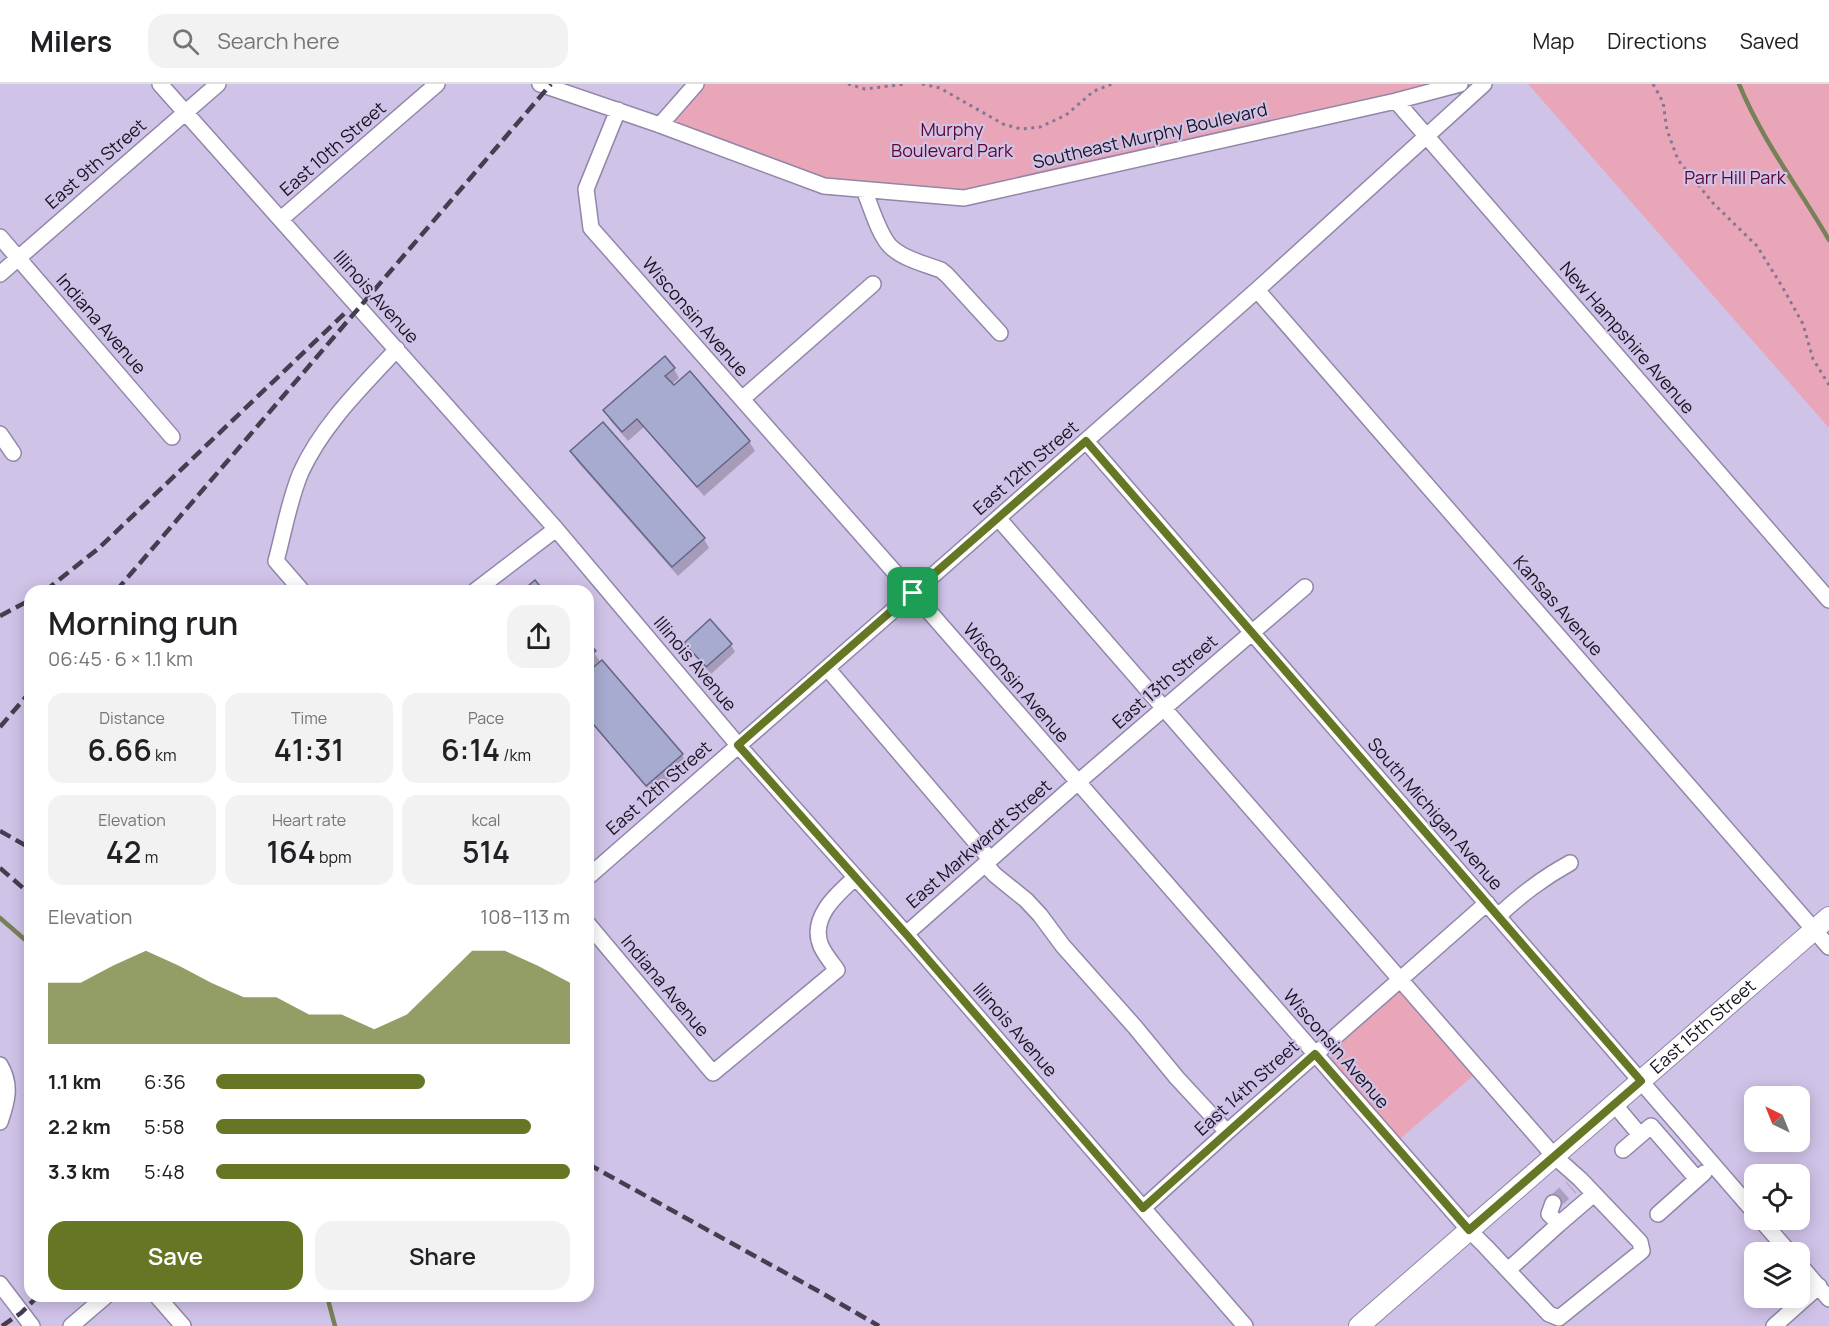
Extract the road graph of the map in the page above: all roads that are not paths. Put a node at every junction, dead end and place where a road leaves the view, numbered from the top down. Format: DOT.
graph roads {
  1 [pos="160,84"];
  2 [pos="218,84"];
  3 [pos="437,84"];
  4 [pos="540,84"];
  5 [pos="696,84"];
  6 [pos="1460,84"];
  7 [pos="1484,84"];
  8 [pos="1396,101"];
  9 [pos="618,111"];
  10 [pos="184,113"];
  11 [pos="660,125"];
  12 [pos="1427,136"];
  13 [pos="864,190"];
  14 [pos="281,219"];
  15 [pos="0,237"];
  16 [pos="18,258"];
  17 [pos="0,274"];
  18 [pos="873,284"];
  19 [pos="1257,290"];
  20 [pos="1000,333"];
  21 [pos="397,348"];
  22 [pos="742,399"];
  23 [pos="0,434"];
  24 [pos="172,437"];
  25 [pos="1086,441"];
  26 [pos="13,453"];
  27 [pos="998,518"];
  28 [pos="556,529"];
  29 [pos="297,585"];
  30 [pos="484,585"];
  31 [pos="1305,587"];
  32 [pos="913,593"];
  33 [pos="1829,600"];
  34 [pos="1252,633"];
  35 [pos="827,668"];
  36 [pos="1164,708"];
  37 [pos="738,745"];
  38 [pos="1077,783"];
  39 [pos="988,861"];
  40 [pos="1570,863"];
  41 [pos="594,872"];
  42 [pos="855,878"];
  43 [pos="1487,903"];
  44 [pos="1498,916"];
  45 [pos="1822,924"];
  46 [pos="594,931"];
  47 [pos="906,934"];
  48 [pos="1829,947"];
  49 [pos="1400,979"];
  50 [pos="1315,1054"];
  51 [pos="0,1065"];
  52 [pos="1641,1081"];
  53 [pos="1614,1104"];
  54 [pos="0,1122"];
  55 [pos="1227,1132"];
  56 [pos="1640,1135"];
  57 [pos="1623,1150"];
  58 [pos="1554,1156"];
  59 [pos="1713,1165"];
  60 [pos="1697,1179"];
  61 [pos="1594,1194"];
  62 [pos="1744,1200"];
  63 [pos="1553,1203"];
  64 [pos="1143,1208"];
  65 [pos="1658,1214"];
  66 [pos="1559,1224"];
  67 [pos="1469,1230"];
  68 [pos="1770,1230"];
  69 [pos="1780,1242"];
  70 [pos="1508,1270"];
  71 [pos="1810,1276"];
  72 [pos="0,1284"];
  73 [pos="1819,1286"];
  74 [pos="1829,1299"];
  75 [pos="99,1302"];
  76 [pos="162,1302"];
  77 [pos="32,1326"];
  78 [pos="71,1326"];
  79 [pos="183,1326"];
  80 [pos="1245,1326"];
  81 [pos="1359,1326"];
  82 [pos="1774,1326"];
  1 -- 10 [label="street, Illinois Avenue"];
  2 -- 10 [label="street, East 9th Street"];
  3 -- 14 [label="street, East 10th Street"];
  4 -- 9 [label="street, Southeast Murphy Boulevard"];
  5 -- 11 [label="street"];
  6 -- 8 [label="street, Southeast Murphy Boulevard"];
  7 -- 12 [label="street, East 12th Street"];
  8 -- 12 [label="street, New Hampshire Avenue"];
  8 -- 13 [label="street, Southeast Murphy Boulevard"];
  9 -- 11 [label="street, Southeast Murphy Boulevard"];
  9 -- 22 [label="street, Wisconsin Avenue"];
  10 -- 14 [label="street, Illinois Avenue"];
  10 -- 16 [label="street, East 9th Street"];
  11 -- 13 [label="street, Southeast Murphy Boulevard"];
  12 -- 19 [label="street, East 12th Street"];
  12 -- 33 [label="street, New Hampshire Avenue"];
  13 -- 20 [label="street"];
  14 -- 21 [label="street, Illinois Avenue"];
  15 -- 16 [label="street, Indiana Avenue"];
  16 -- 17 [label="street, East 9th Street"];
  16 -- 24 [label="street, Indiana Avenue"];
  18 -- 22 [label="street"];
  19 -- 25 [label="street, East 12th Street"];
  19 -- 45 [label="street, Kansas Avenue"];
  21 -- 28 [label="street, Illinois Avenue"];
  21 -- 29 [label="street"];
  22 -- 32 [label="street, Wisconsin Avenue"];
  23 -- 26 [label="street"];
  25 -- 27 [label="street, East 12th Street"];
  25 -- 34 [label="street, South Michigan Avenue"];
  27 -- 32 [label="street, East 12th Street"];
  27 -- 36 [label="street"];
  28 -- 30 [label="street"];
  28 -- 37 [label="street, Illinois Avenue"];
  31 -- 34 [label="street, East 13th Street"];
  32 -- 35 [label="street, East 12th Street"];
  32 -- 38 [label="street, Wisconsin Avenue"];
  34 -- 36 [label="street, East 13th Street"];
  34 -- 43 [label="street, South Michigan Avenue"];
  35 -- 37 [label="street, East 12th Street"];
  35 -- 39 [label="street"];
  36 -- 38 [label="street, East 13th Street"];
  36 -- 49 [label="street"];
  37 -- 41 [label="street, East 12th Street"];
  37 -- 42 [label="street, Illinois Avenue"];
  38 -- 39 [label="street, East Markwardt Street"];
  38 -- 50 [label="street, Wisconsin Avenue"];
  39 -- 47 [label="street, East Markwardt Street"];
  39 -- 55 [label="street"];
  40 -- 44 [label="street"];
  42 -- 46 [label="street, Indiana Avenue"];
  42 -- 47 [label="street, Illinois Avenue"];
  43 -- 44 [label="street, South Michigan Avenue"];
  43 -- 49 [label="street, East 14th Street"];
  44 -- 52 [label="street, South Michigan Avenue"];
  45 -- 48 [label="street, Kansas Avenue"];
  45 -- 52 [label="main road, East 15th Street"];
  47 -- 64 [label="street, Illinois Avenue"];
  49 -- 50 [label="street, East 14th Street"];
  49 -- 58 [label="street"];
  50 -- 55 [label="street, East 14th Street"];
  50 -- 67 [label="street, Wisconsin Avenue"];
  51 -- 54 [label="street"];
  52 -- 53 [label="main road, East 15th Street"];
  52 -- 59 [label="street, South Michigan Avenue"];
  53 -- 56 [label="street"];
  53 -- 58 [label="main road, East 15th Street"];
  55 -- 64 [label="street, East 14th Street"];
  56 -- 57 [label="street"];
  56 -- 60 [label="street"];
  58 -- 61 [label="street"];
  58 -- 67 [label="main road, East 15th Street"];
  59 -- 60 [label="street"];
  59 -- 62 [label="street, South Michigan Avenue"];
  60 -- 65 [label="street"];
  61 -- 66 [label="street"];
  61 -- 70 [label="street, Wisconsin Avenue"];
  63 -- 66 [label="street"];
  64 -- 80 [label="street, Illinois Avenue"];
  66 -- 70 [label="street"];
  67 -- 70 [label="street, Wisconsin Avenue"];
  67 -- 81 [label="main road, East 15th Street"];
  68 -- 69 [label="street"];
  71 -- 73 [label="street"];
  72 -- 77 [label="street"];
  73 -- 74 [label="street"];
  73 -- 82 [label="street"];
  75 -- 78 [label="street"];
  76 -- 79 [label="street"];
}
